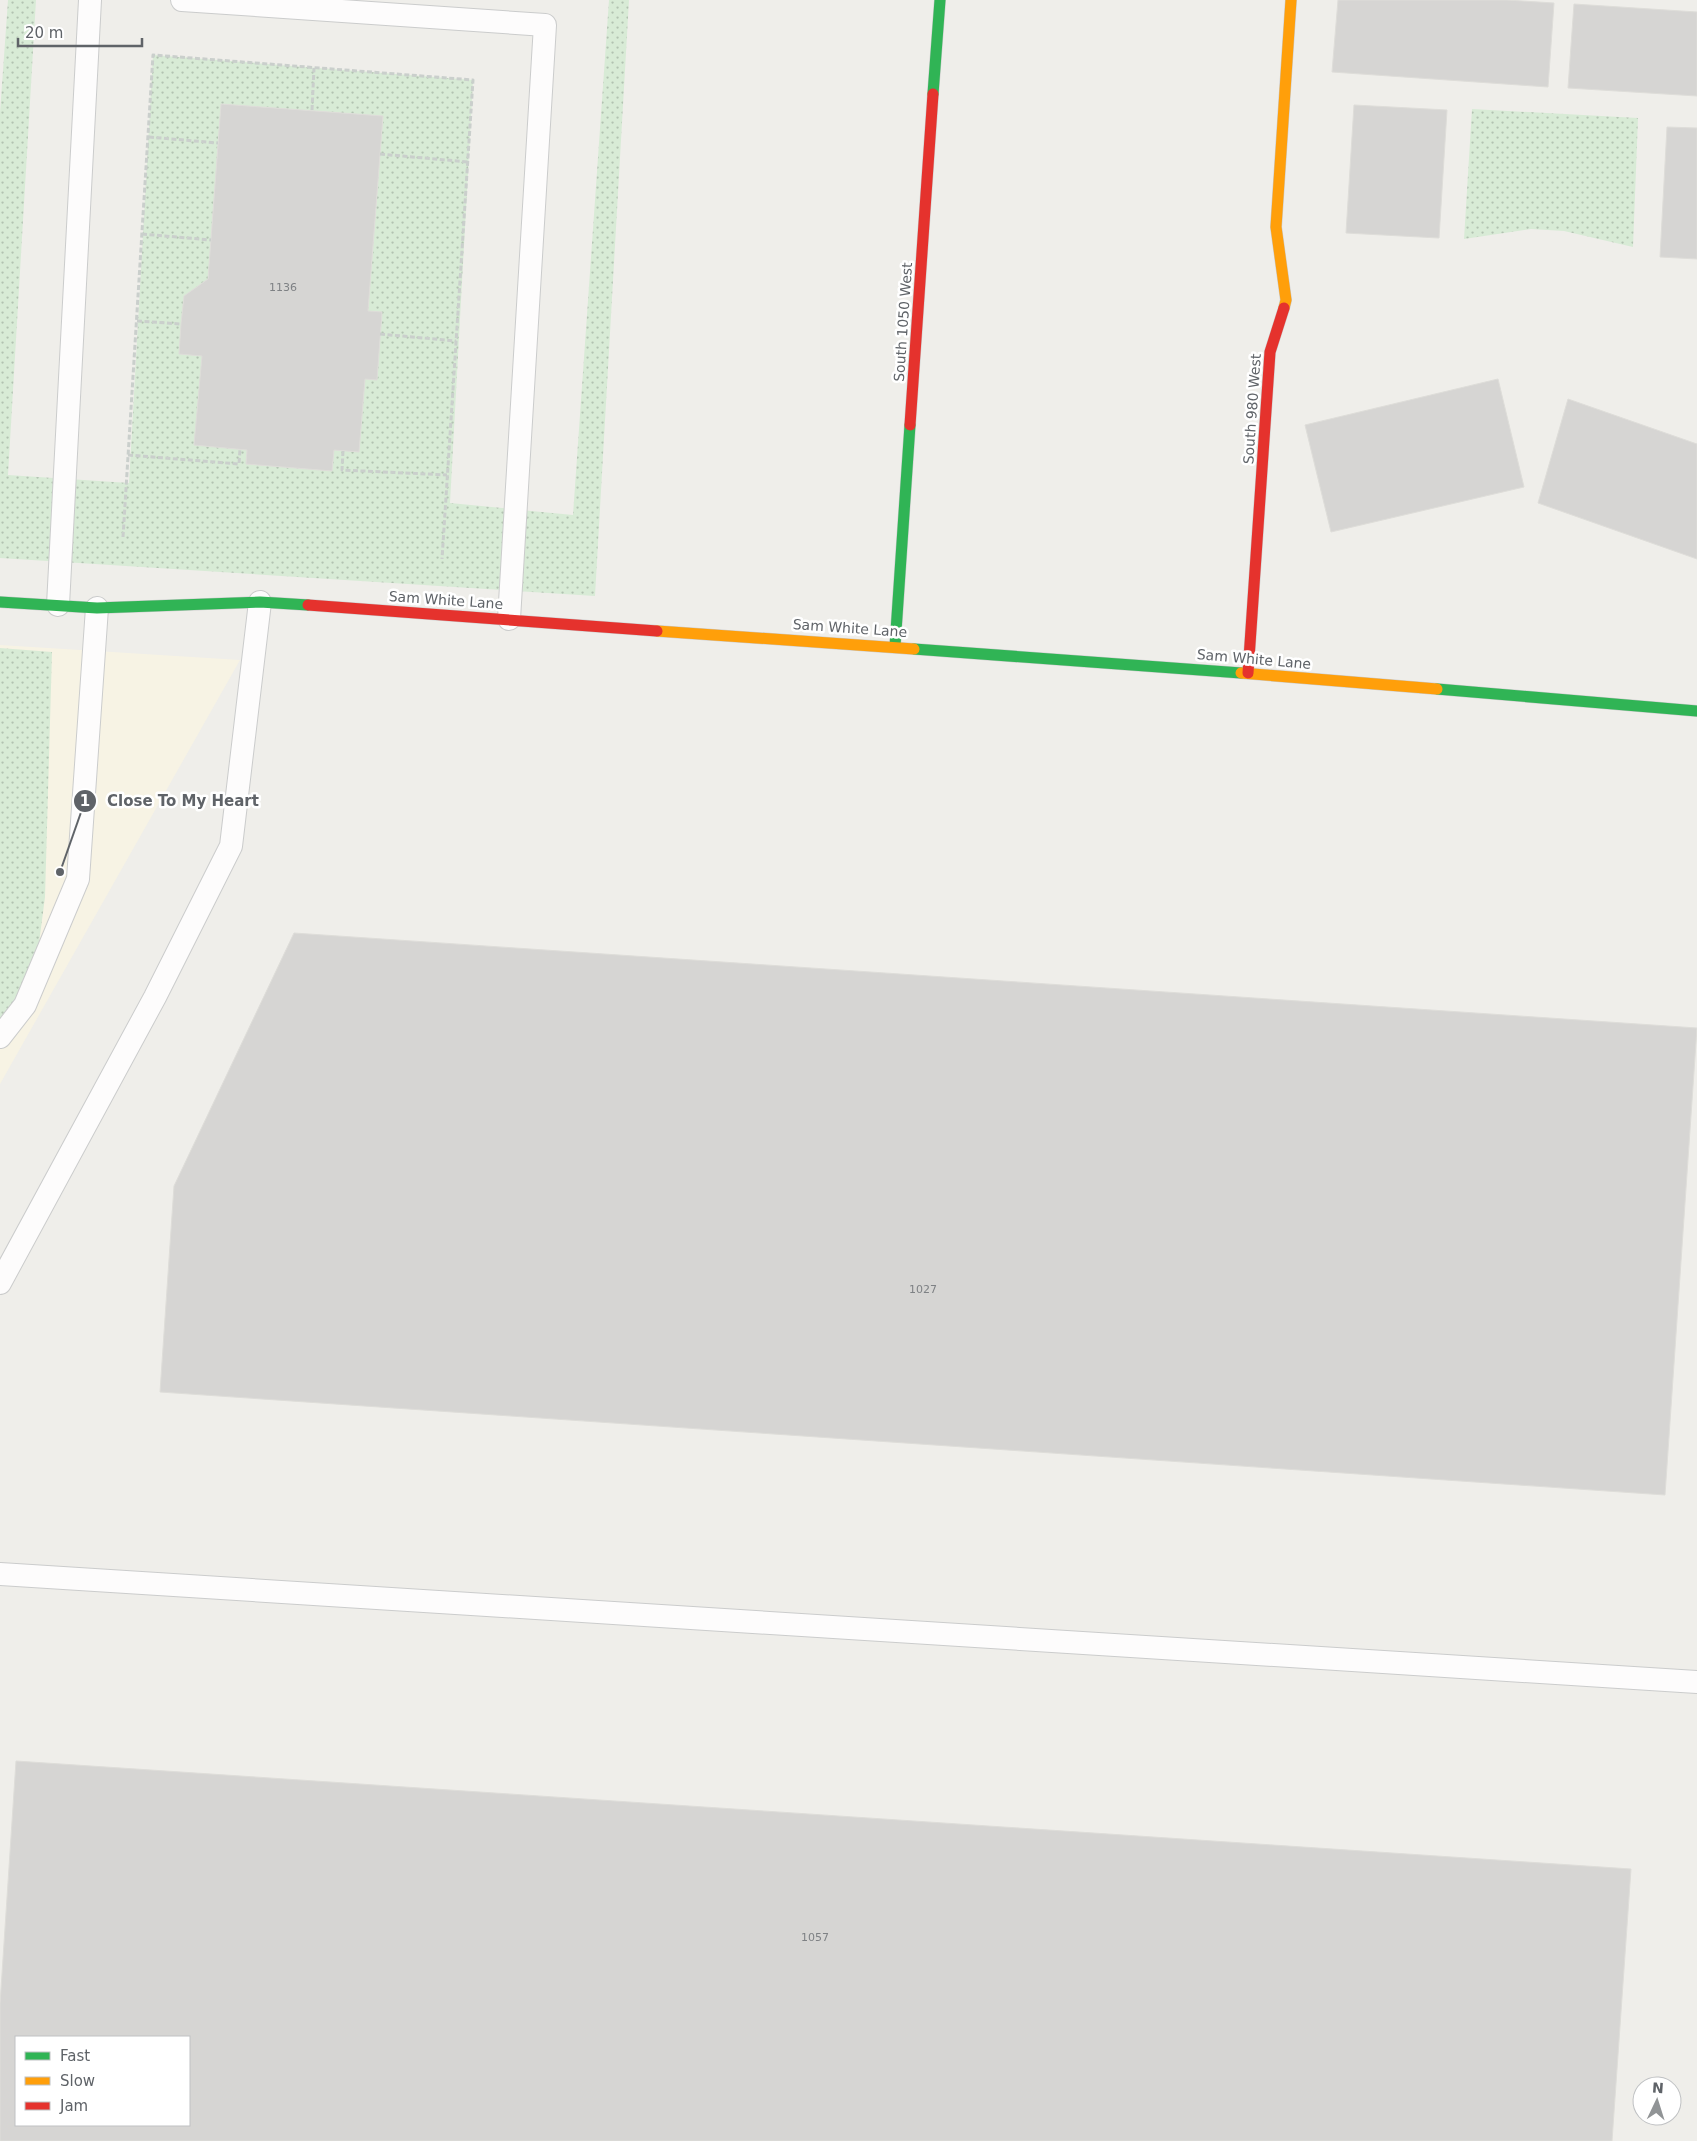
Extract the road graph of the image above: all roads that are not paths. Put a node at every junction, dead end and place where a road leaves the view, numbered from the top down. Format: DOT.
graph roads {
  1 [pos="90,0"];
  2 [pos="182,0"];
  3 [pos="940,0"];
  4 [pos="1292,0"];
  5 [pos="0,602"];
  6 [pos="260,602"];
  7 [pos="58,605"];
  8 [pos="97,608"];
  9 [pos="509,619"];
  10 [pos="895,646"];
  11 [pos="1248,673"];
  12 [pos="1697,711"];
  13 [pos="0,1037"];
  14 [pos="0,1283"];
  15 [pos="0,1574"];
  16 [pos="1697,1682"];
  1 -- 7 [label="lane"];
  2 -- 9 [label="lane"];
  3 -- 10 [label="street, South 1050 West"];
  4 -- 11 [label="street, South 980 West"];
  5 -- 7 [label="street, Sam White Lane"];
  6 -- 8 [label="street, Sam White Lane"];
  6 -- 9 [label="street, Sam White Lane"];
  6 -- 14 [label="lane"];
  7 -- 8 [label="street, Sam White Lane"];
  8 -- 13 [label="lane"];
  9 -- 10 [label="street, Sam White Lane"];
  10 -- 11 [label="street, Sam White Lane"];
  11 -- 12 [label="street, Sam White Lane"];
  15 -- 16 [label="lane"];
}
